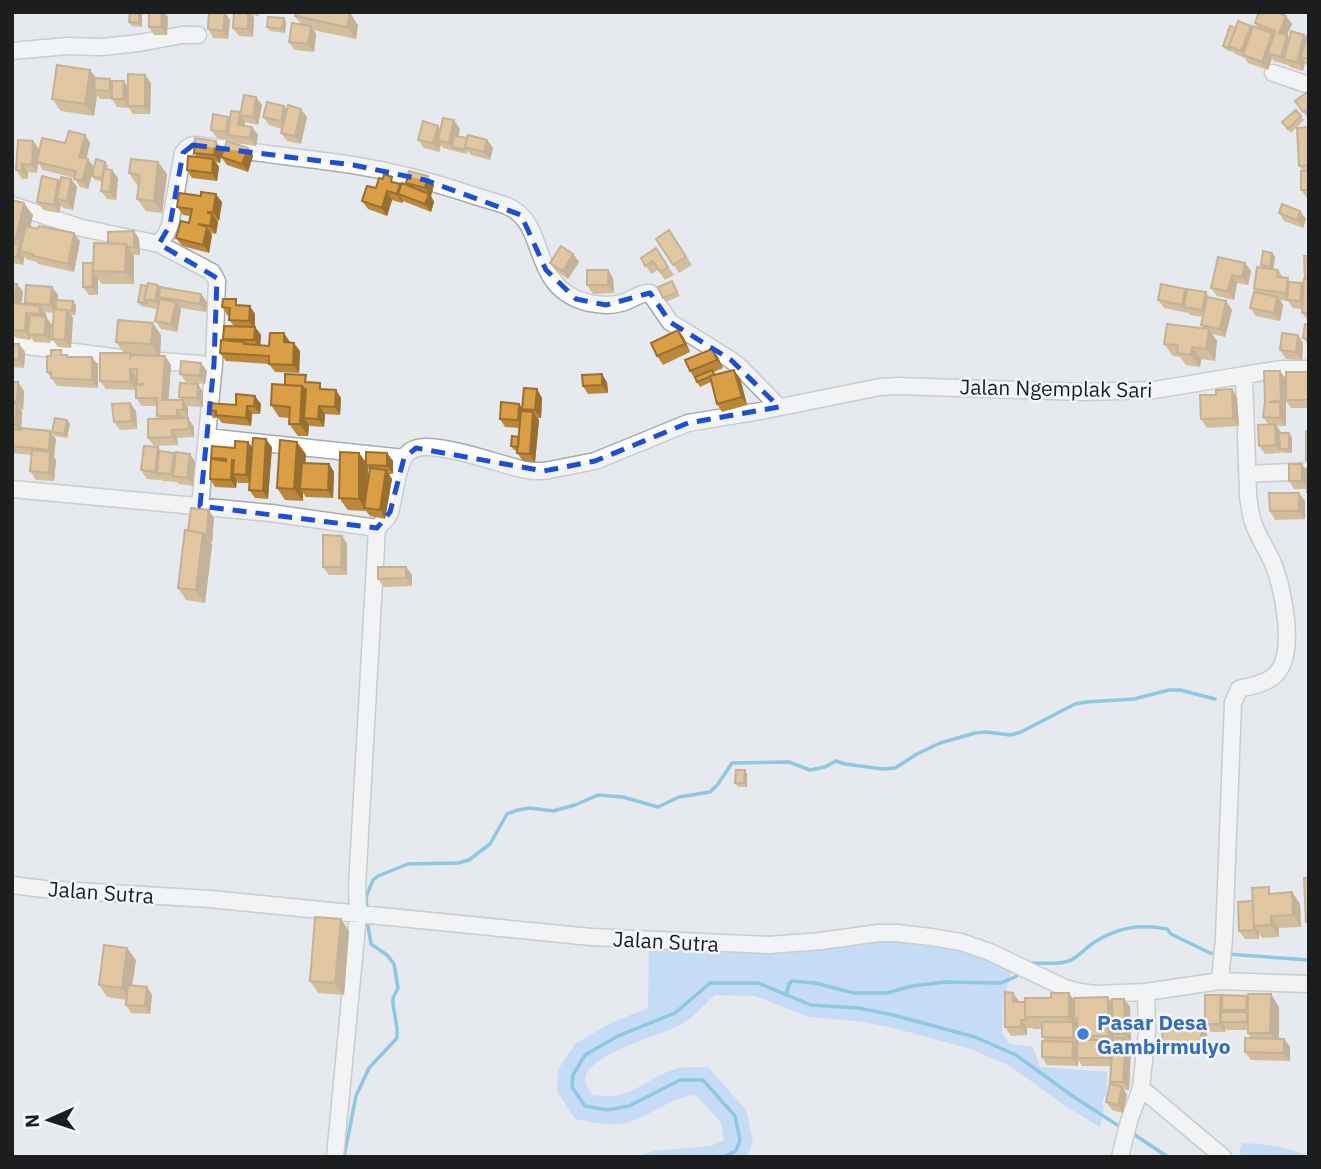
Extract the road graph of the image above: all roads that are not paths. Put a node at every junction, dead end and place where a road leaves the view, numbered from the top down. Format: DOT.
graph roads {
  1 [pos="198,35"];
  2 [pos="12,51"];
  3 [pos="1273,73"];
  4 [pos="1309,85"];
  5 [pos="12,205"];
  6 [pos="159,244"];
  7 [pos="12,344"];
  8 [pos="214,364"];
  9 [pos="1309,369"];
  10 [pos="1244,375"];
  11 [pos="779,407"];
  12 [pos="207,437"];
  13 [pos="404,458"];
  14 [pos="1309,471"];
  15 [pos="1248,474"];
  16 [pos="12,489"];
  17 [pos="200,506"];
  18 [pos="377,528"];
  19 [pos="12,885"];
  20 [pos="365,915"];
  21 [pos="1221,974"];
  22 [pos="1309,984"];
  23 [pos="1146,992"];
  24 [pos="1142,1088"];
  25 [pos="335,1157"];
  26 [pos="1120,1157"];
  27 [pos="1223,1157"];
  1 -- 2 [label="street"];
  3 -- 4 [label="street"];
  5 -- 6 [label="street"];
  6 -- 8 [label="street"];
  6 -- 11 [label="street"];
  7 -- 8 [label="street"];
  8 -- 12 [label="street"];
  9 -- 10 [label="street, Jalan Ngemplak Sari"];
  10 -- 11 [label="street, Jalan Ngemplak Sari"];
  10 -- 15 [label="street"];
  11 -- 13 [label="street, Jalan Ngemplak Sari"];
  12 -- 13 [label="street"];
  12 -- 17 [label="street"];
  13 -- 18 [label="street"];
  14 -- 15 [label="street"];
  15 -- 21 [label="street"];
  16 -- 17 [label="street"];
  17 -- 18 [label="street"];
  18 -- 20 [label="street"];
  19 -- 20 [label="street, Jalan Sutra"];
  20 -- 23 [label="street, Jalan Sutra"];
  20 -- 25 [label="street"];
  21 -- 22 [label="street, Jalan Sutra"];
  21 -- 23 [label="street, Jalan Sutra"];
  23 -- 24 [label="street"];
  24 -- 26 [label="street"];
  24 -- 27 [label="street"];
}
